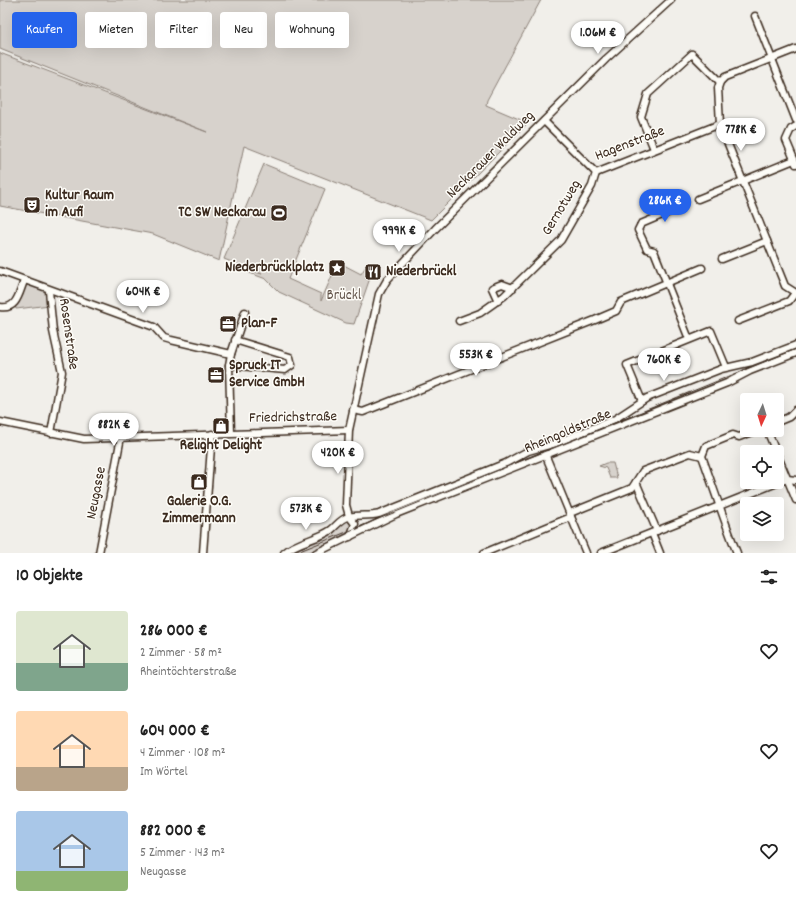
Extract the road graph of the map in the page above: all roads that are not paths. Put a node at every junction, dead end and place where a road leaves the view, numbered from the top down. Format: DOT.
graph roads {
  1 [pos="671,0"];
  2 [pos="754,16"];
  3 [pos="796,49"];
  4 [pos="771,59"];
  5 [pos="720,82"];
  6 [pos="796,120"];
  7 [pos="544,121"];
  8 [pos="720,124"];
  9 [pos="796,126"];
  10 [pos="654,149"];
  11 [pos="795,162"];
  12 [pos="596,173"];
  13 [pos="743,181"];
  14 [pos="698,199"];
  15 [pos="676,209"];
  16 [pos="767,241"];
  17 [pos="722,259"];
  18 [pos="702,268"];
  19 [pos="0,272"];
  20 [pos="24,281"];
  21 [pos="666,282"];
  22 [pos="513,288"];
  23 [pos="49,291"];
  24 [pos="795,293"];
  25 [pos="498,301"];
  26 [pos="0,307"];
  27 [pos="245,312"];
  28 [pos="459,321"];
  29 [pos="738,321"];
  30 [pos="689,339"];
  31 [pos="236,340"];
  32 [pos="796,345"];
  33 [pos="796,353"];
  34 [pos="230,354"];
  35 [pos="229,364"];
  36 [pos="726,367"];
  37 [pos="642,401"];
  38 [pos="353,410"];
  39 [pos="796,410"];
  40 [pos="784,420"];
  41 [pos="0,422"];
  42 [pos="349,430"];
  43 [pos="51,433"];
  44 [pos="231,433"];
  45 [pos="212,434"];
  46 [pos="121,437"];
  47 [pos="740,437"];
  48 [pos="542,446"];
  49 [pos="546,456"];
  50 [pos="702,456"];
  51 [pos="784,471"];
  52 [pos="787,479"];
  53 [pos="796,480"];
  54 [pos="636,482"];
  55 [pos="796,500"];
  56 [pos="718,506"];
  57 [pos="571,515"];
  58 [pos="349,516"];
  59 [pos="654,532"];
  60 [pos="350,537"];
  61 [pos="295,545"];
  62 [pos="501,546"];
  63 [pos="99,553"];
  64 [pos="203,553"];
  65 [pos="284,553"];
  66 [pos="291,553"];
  67 [pos="316,553"];
  68 [pos="484,553"];
  69 [pos="503,553"];
  70 [pos="586,553"];
  71 [pos="601,553"];
  72 [pos="660,553"];
  73 [pos="736,553"];
  1 -- 7 [label="street, Neckarauer Waldweg"];
  2 -- 4 [label="street"];
  3 -- 4 [label="street"];
  4 -- 5 [label="street"];
  4 -- 6 [label="street"];
  5 -- 8 [label="street"];
  5 -- 10 [label="street"];
  7 -- 12 [label="street, Hagenstraße"];
  7 -- 38 [label="street, Neckarauer Waldweg"];
  8 -- 10 [label="street, Hagenstraße"];
  8 -- 13 [label="street"];
  9 -- 11 [label="street"];
  10 -- 12 [label="street, Hagenstraße"];
  11 -- 13 [label="street"];
  12 -- 22 [label="street, Gernotweg"];
  13 -- 14 [label="street"];
  13 -- 16 [label="street"];
  15 -- 21 [label="street"];
  16 -- 17 [label="street"];
  16 -- 24 [label="street"];
  18 -- 21 [label="street, Friedrichstraße"];
  19 -- 20 [label="street, Rosenstraße"];
  20 -- 23 [label="street, Rosenstraße"];
  20 -- 26 [label="street"];
  21 -- 30 [label="street"];
  21 -- 38 [label="street, Friedrichstraße"];
  22 -- 25 [label="street, Gernotweg"];
  22 -- 25 [label="street"];
  23 -- 34 [label="street"];
  23 -- 43 [label="street, Rosenstraße"];
  24 -- 29 [label="street"];
  25 -- 28 [label="street, Gernotweg"];
  27 -- 31 [label="street"];
  30 -- 36 [label="street"];
  30 -- 37 [label="street"];
  31 -- 34 [label="street"];
  31 -- 35 [label="street"];
  32 -- 36 [label="street, Rheingoldstraße"];
  33 -- 49 [label="street, Rheingoldstraße"];
  34 -- 35 [label="street"];
  35 -- 44 [label="street"];
  36 -- 37 [label="street, Rheingoldstraße"];
  37 -- 48 [label="street, Rheingoldstraße"];
  38 -- 42 [label="street, Neckarauer Waldweg"];
  39 -- 40 [label="street"];
  41 -- 43 [label="street, Friedrichstraße"];
  42 -- 44 [label="street, Friedrichstraße"];
  42 -- 58 [label="street, Neckarauer Waldweg"];
  43 -- 46 [label="street, Friedrichstraße"];
  44 -- 45 [label="street, Friedrichstraße"];
  45 -- 46 [label="street, Friedrichstraße"];
  45 -- 64 [label="street"];
  46 -- 63 [label="street, Neugasse"];
  47 -- 50 [label="street"];
  48 -- 49 [label="street"];
  48 -- 58 [label="street, Rheingoldstraße"];
  49 -- 57 [label="street"];
  49 -- 60 [label="street, Rheingoldstraße"];
  50 -- 54 [label="street"];
  50 -- 56 [label="street"];
  51 -- 52 [label="street"];
  52 -- 53 [label="street"];
  52 -- 55 [label="street"];
  52 -- 56 [label="street"];
  54 -- 57 [label="street"];
  54 -- 59 [label="street"];
  56 -- 59 [label="street"];
  56 -- 73 [label="street"];
  57 -- 62 [label="street"];
  57 -- 70 [label="street"];
  58 -- 60 [label="street"];
  58 -- 61 [label="street"];
  59 -- 71 [label="street"];
  59 -- 72 [label="street"];
  60 -- 67 [label="street, Rheingoldstraße"];
  61 -- 65 [label="street"];
  61 -- 66 [label="street"];
  62 -- 68 [label="street"];
  62 -- 69 [label="street"];
}
